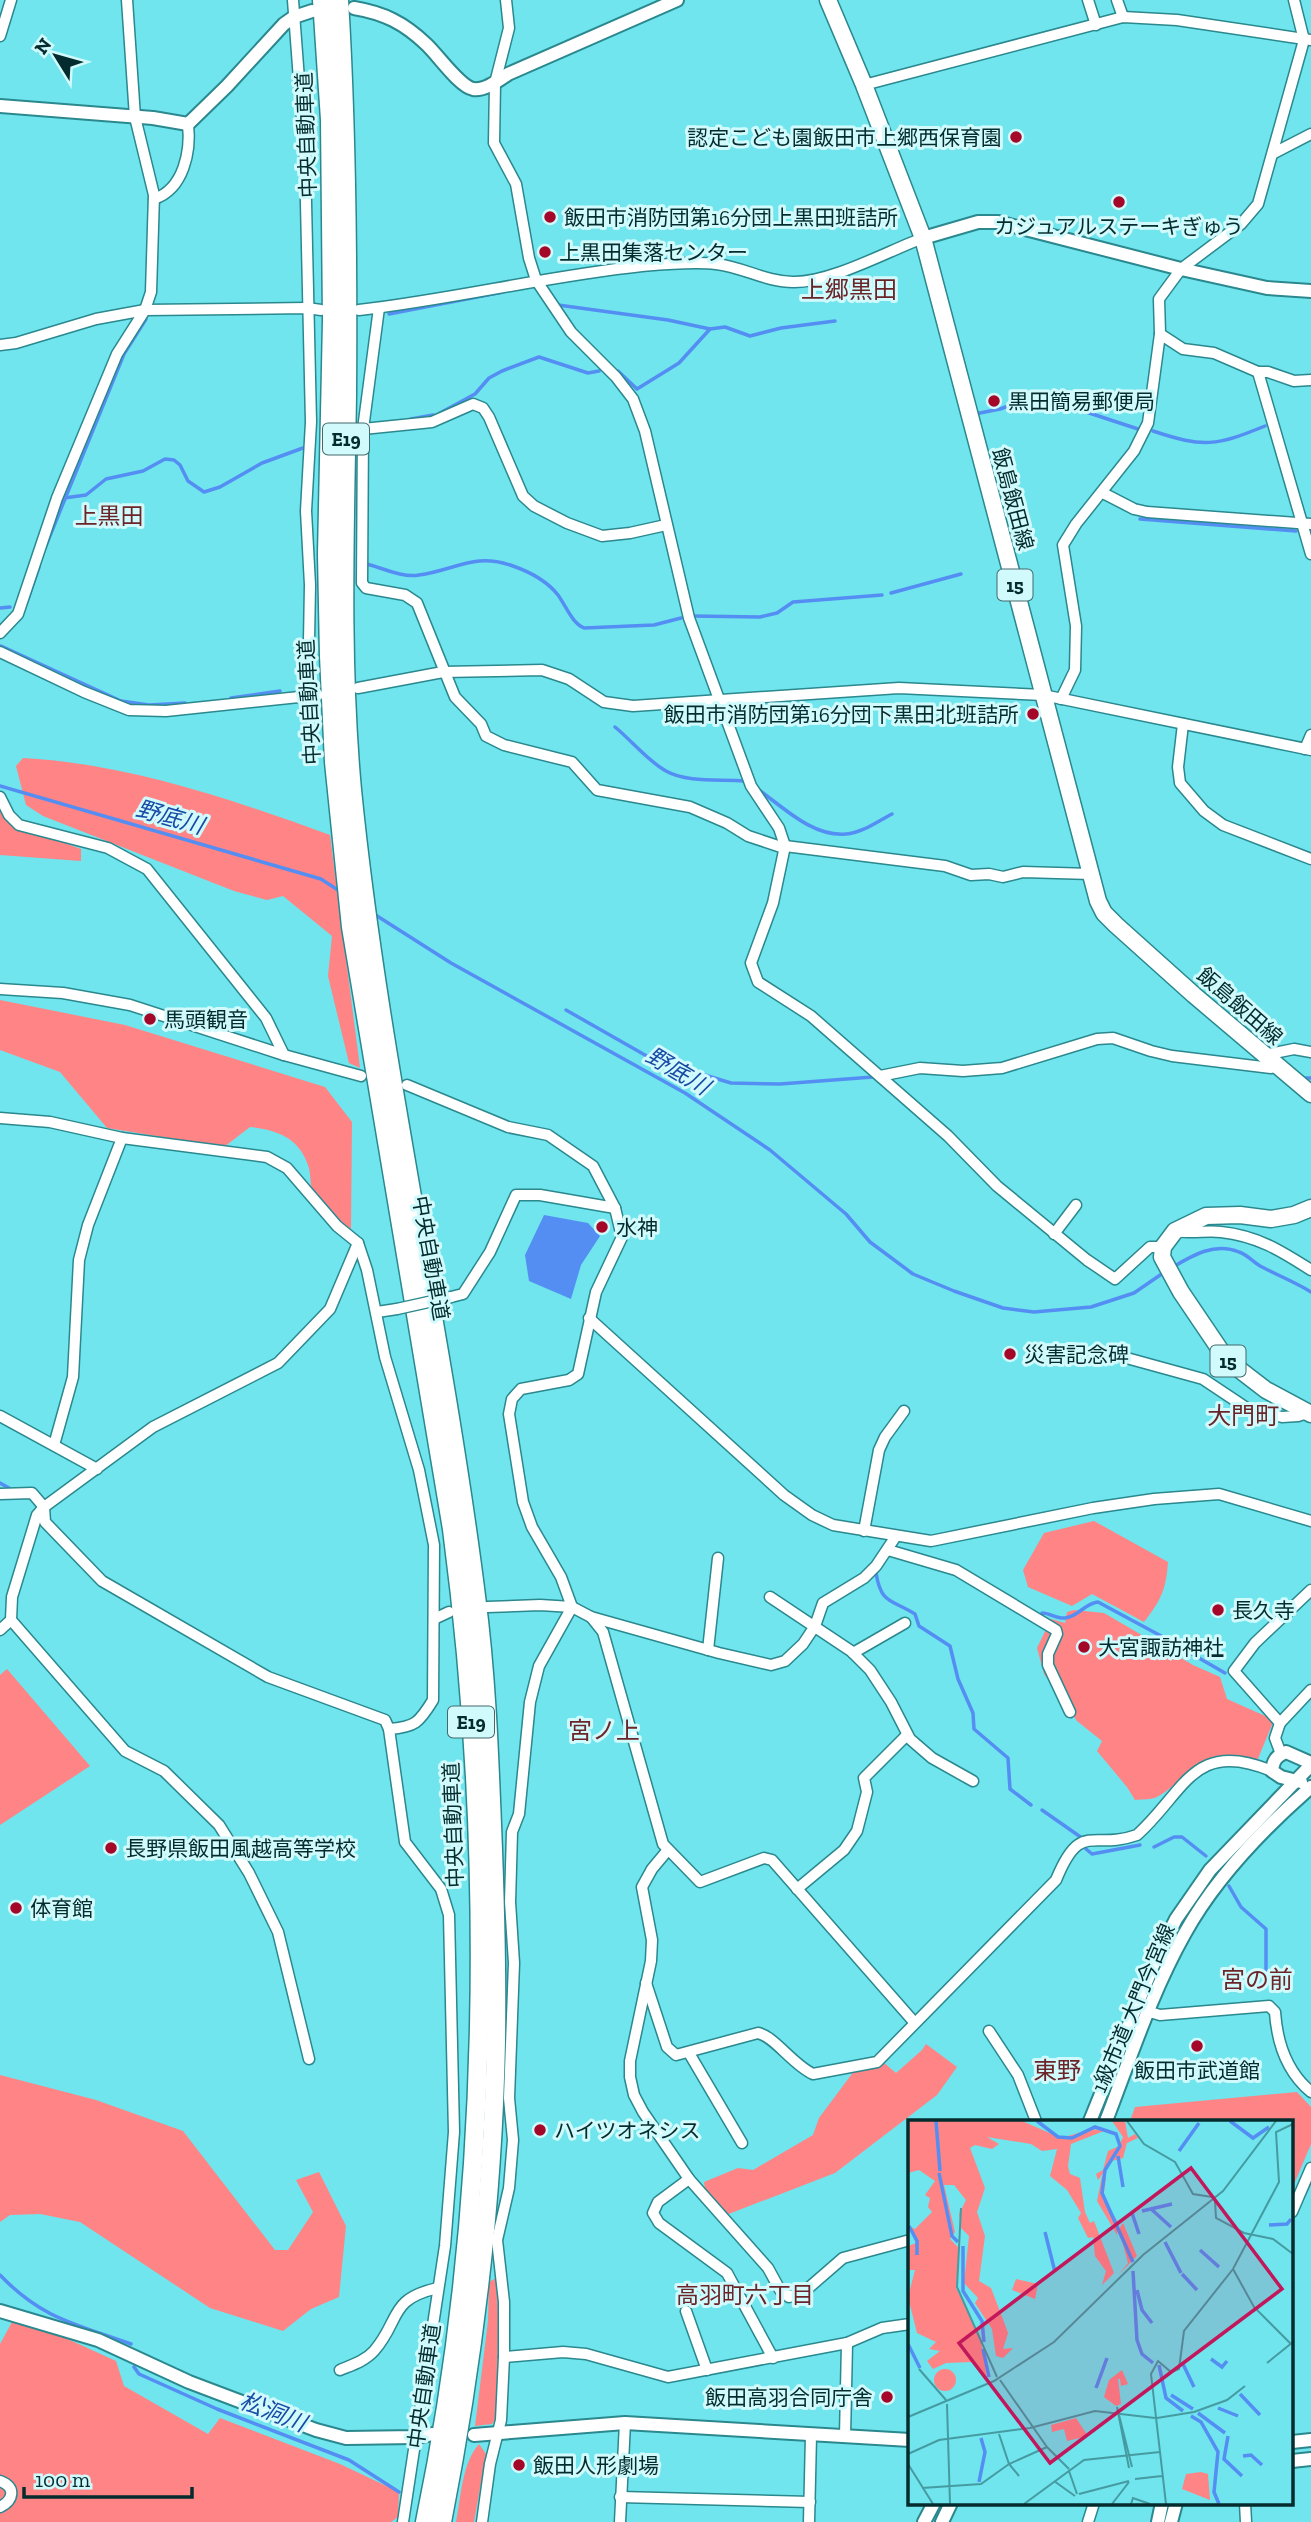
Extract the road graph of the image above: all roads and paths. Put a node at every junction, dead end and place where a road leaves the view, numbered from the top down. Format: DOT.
graph roads {
  1 [pos="10,0"];
  2 [pos="127,0"];
  3 [pos="293,0"];
  4 [pos="506,0"];
  5 [pos="677,0"];
  6 [pos="828,0"];
  7 [pos="1088,0"];
  8 [pos="1117,0"];
  9 [pos="1294,0"];
  10 [pos="346,4"];
  11 [pos="317,6"];
  12 [pos="294,17"];
  13 [pos="1123,17"];
  14 [pos="1096,24"];
  15 [pos="0,36"];
  16 [pos="1308,40"];
  17 [pos="495,83"];
  18 [pos="864,85"];
  19 [pos="0,106"];
  20 [pos="135,117"];
  21 [pos="188,124"];
  22 [pos="1311,134"];
  23 [pos="1274,153"];
  24 [pos="154,199"];
  25 [pos="923,238"];
  26 [pos="1181,269"];
  27 [pos="536,280"];
  28 [pos="1311,291"];
  29 [pos="307,308"];
  30 [pos="379,308"];
  31 [pos="145,310"];
  32 [pos="321,310"];
  33 [pos="359,310"];
  34 [pos="1160,334"];
  35 [pos="0,345"];
  36 [pos="1258,372"];
  37 [pos="1311,380"];
  38 [pos="363,429"];
  39 [pos="1103,493"];
  40 [pos="1306,524"];
  41 [pos="666,525"];
  42 [pos="1311,554"];
  43 [pos="0,633"];
  44 [pos="0,652"];
  45 [pos="443,672"];
  46 [pos="358,688"];
  47 [pos="1043,695"];
  48 [pos="1061,699"];
  49 [pos="721,700"];
  50 [pos="1183,724"];
  51 [pos="1311,735"];
  52 [pos="1308,749"];
  53 [pos="0,797"];
  54 [pos="785,847"];
  55 [pos="1311,859"];
  56 [pos="1091,874"];
  57 [pos="0,989"];
  58 [pos="1311,1052"];
  59 [pos="284,1055"];
  60 [pos="1264,1055"];
  61 [pos="1279,1066"];
  62 [pos="361,1076"];
  63 [pos="880,1076"];
  64 [pos="407,1085"];
  65 [pos="1308,1088"];
  66 [pos="0,1118"];
  67 [pos="122,1138"];
  68 [pos="1076,1205"];
  69 [pos="615,1208"];
  70 [pos="1311,1208"];
  71 [pos="1175,1231"];
  72 [pos="1054,1234"];
  73 [pos="358,1243"];
  74 [pos="1163,1252"];
  75 [pos="1311,1270"];
  76 [pos="377,1312"];
  77 [pos="589,1318"];
  78 [pos="1105,1355"];
  79 [pos="904,1411"];
  80 [pos="1309,1413"];
  81 [pos="0,1416"];
  82 [pos="54,1445"];
  83 [pos="97,1469"];
  84 [pos="0,1494"];
  85 [pos="44,1507"];
  86 [pos="1311,1520"];
  87 [pos="864,1531"];
  88 [pos="896,1536"];
  89 [pos="888,1550"];
  90 [pos="718,1558"];
  91 [pos="1311,1590"];
  92 [pos="770,1597"];
  93 [pos="487,1607"];
  94 [pos="572,1607"];
  95 [pos="449,1612"];
  96 [pos="591,1617"];
  97 [pos="434,1619"];
  98 [pos="11,1620"];
  99 [pos="905,1623"];
  100 [pos="815,1626"];
  101 [pos="0,1630"];
  102 [pos="708,1650"];
  103 [pos="853,1653"];
  104 [pos="1311,1690"];
  105 [pos="1070,1712"];
  106 [pos="1280,1723"];
  107 [pos="389,1728"];
  108 [pos="907,1735"];
  109 [pos="1281,1754"];
  110 [pos="1311,1764"];
  111 [pos="1272,1771"];
  112 [pos="1297,1780"];
  113 [pos="973,1781"];
  114 [pos="1311,1786"];
  115 [pos="667,1851"];
  116 [pos="797,1889"];
  117 [pos="646,1983"];
  118 [pos="1150,2012"];
  119 [pos="914,2022"];
  120 [pos="989,2031"];
  121 [pos="689,2053"];
  122 [pos="309,2059"];
  123 [pos="1311,2092"];
  124 [pos="1036,2120"];
  125 [pos="1090,2120"];
  126 [pos="1106,2120"];
  127 [pos="742,2143"];
  128 [pos="1311,2168"];
  129 [pos="689,2179"];
  130 [pos="1294,2206"];
  131 [pos="908,2242"];
  132 [pos="438,2288"];
  133 [pos="0,2311"];
  134 [pos="686,2311"];
  135 [pos="908,2325"];
  136 [pos="847,2343"];
  137 [pos="504,2357"];
  138 [pos="773,2358"];
  139 [pos="340,2370"];
  140 [pos="707,2370"];
  141 [pos="625,2423"];
  142 [pos="433,2434"];
  143 [pos="474,2434"];
  144 [pos="499,2434"];
  145 [pos="811,2435"];
  146 [pos="845,2436"];
  147 [pos="415,2437"];
  148 [pos="908,2440"];
  149 [pos="0,2481"];
  150 [pos="620,2497"];
  151 [pos="810,2502"];
  152 [pos="933,2504"];
  153 [pos="951,2504"];
  154 [pos="1094,2504"];
  155 [pos="1162,2504"];
  156 [pos="1176,2504"];
  157 [pos="1245,2504"];
  158 [pos="0,2507"];
  159 [pos="403,2522"];
  160 [pos="425,2522"];
  161 [pos="442,2522"];
  162 [pos="482,2522"];
  163 [pos="620,2522"];
  164 [pos="809,2522"];
  165 [pos="924,2522"];
  166 [pos="942,2522"];
  167 [pos="1088,2522"];
  168 [pos="1158,2522"];
  169 [pos="1171,2522"];
  170 [pos="1246,2522"];
  1 -- 15 [label="street"];
  2 -- 20 [label="street"];
  3 -- 12 [label="street"];
  4 -- 17 [label="street"];
  5 -- 17 [label="street"];
  6 -- 18 [label="main road, 飯島飯田線 / 15"];
  7 -- 14 [label="street"];
  8 -- 13 [label="street"];
  9 -- 16 [label="street"];
  10 -- 17 [label="street"];
  10 -- 161 [label="highway, 中央自動車道 / E19"];
  11 -- 12 [label="street"];
  11 -- 160 [label="highway, 中央自動車道 / E19"];
  12 -- 21 [label="street"];
  12 -- 29 [label="street"];
  13 -- 14 [label="street"];
  13 -- 16 [label="street"];
  14 -- 18 [label="street"];
  16 -- 23 [label="street"];
  17 -- 27 [label="street"];
  18 -- 25 [label="main road, 飯島飯田線 / 15"];
  19 -- 20 [label="street"];
  20 -- 21 [label="street"];
  20 -- 24 [label="street"];
  21 -- 24 [label="street"];
  22 -- 23 [label="street"];
  23 -- 26 [label="street"];
  24 -- 31 [label="street"];
  25 -- 26 [label="street"];
  25 -- 27 [label="street"];
  25 -- 47 [label="main road, 飯島飯田線 / 15"];
  26 -- 28 [label="street"];
  26 -- 34 [label="street"];
  27 -- 30 [label="street"];
  27 -- 41 [label="street"];
  29 -- 31 [label="street"];
  29 -- 32 [label="street"];
  29 -- 44 [label="street"];
  30 -- 33 [label="street"];
  30 -- 38 [label="street"];
  31 -- 35 [label="street"];
  31 -- 43 [label="street"];
  34 -- 36 [label="street"];
  34 -- 39 [label="street"];
  36 -- 37 [label="street"];
  36 -- 40 [label="street"];
  38 -- 41 [label="street"];
  38 -- 45 [label="street"];
  39 -- 40 [label="street"];
  39 -- 48 [label="street"];
  40 -- 42 [label="street"];
  41 -- 49 [label="street"];
  45 -- 46 [label="street"];
  45 -- 49 [label="street"];
  45 -- 54 [label="street"];
  47 -- 48 [label="street"];
  47 -- 49 [label="street"];
  47 -- 56 [label="main road, 飯島飯田線 / 15"];
  48 -- 50 [label="street"];
  49 -- 54 [label="street"];
  50 -- 52 [label="street"];
  50 -- 55 [label="street"];
  51 -- 52 [label="street"];
  53 -- 59 [label="street"];
  54 -- 56 [label="street"];
  54 -- 63 [label="street"];
  56 -- 60 [label="main road, 飯島飯田線 / 15"];
  57 -- 59 [label="street"];
  58 -- 60 [label="street"];
  59 -- 62 [label="street"];
  60 -- 61 [label="main road, 飯島飯田線 / 15"];
  61 -- 63 [label="street"];
  61 -- 65 [label="main road, 飯島飯田線 / 15"];
  63 -- 72 [label="street"];
  64 -- 69 [label="street"];
  66 -- 67 [label="street"];
  67 -- 73 [label="street"];
  67 -- 82 [label="street"];
  68 -- 72 [label="street"];
  69 -- 76 [label="street, bridge"];
  69 -- 77 [label="street"];
  70 -- 71 [label="main road"];
  71 -- 74 [label="main road"];
  71 -- 75 [label="street"];
  72 -- 74 [label="street"];
  73 -- 76 [label="street"];
  73 -- 83 [label="street"];
  74 -- 80 [label="main road, 15"];
  76 -- 97 [label="street"];
  77 -- 87 [label="street"];
  77 -- 94 [label="street"];
  78 -- 80 [label="street"];
  79 -- 87 [label="street"];
  81 -- 82 [label="street"];
  82 -- 83 [label="street"];
  83 -- 85 [label="street"];
  84 -- 85 [label="street"];
  85 -- 98 [label="street"];
  85 -- 107 [label="street"];
  86 -- 88 [label="street"];
  87 -- 88 [label="street"];
  88 -- 89 [label="street"];
  89 -- 100 [label="street"];
  89 -- 105 [label="street"];
  90 -- 102 [label="street"];
  91 -- 106 [label="street"];
  92 -- 100 [label="street"];
  93 -- 94 [label="street"];
  94 -- 96 [label="street"];
  94 -- 137 [label="street"];
  95 -- 97 [label="street"];
  96 -- 102 [label="street"];
  96 -- 115 [label="street"];
  97 -- 107 [label="street"];
  98 -- 101 [label="street"];
  98 -- 122 [label="street"];
  99 -- 103 [label="street"];
  100 -- 102 [label="street"];
  100 -- 103 [label="street"];
  103 -- 108 [label="street"];
  104 -- 106 [label="street"];
  106 -- 109 [label="street"];
  107 -- 132 [label="street"];
  108 -- 113 [label="street"];
  108 -- 116 [label="street"];
  109 -- 110 [label="street"];
  109 -- 111 [label="street"];
  110 -- 112 [label="street"];
  111 -- 112 [label="street"];
  111 -- 119 [label="street"];
  112 -- 114 [label="street"];
  112 -- 125 [label="street"];
  114 -- 118 [label="street, 1級市道 大門今宮線"];
  115 -- 116 [label="street"];
  115 -- 117 [label="street"];
  116 -- 119 [label="street"];
  117 -- 121 [label="street"];
  117 -- 129 [label="street"];
  118 -- 123 [label="street"];
  118 -- 126 [label="street, 1級市道 大門今宮線"];
  119 -- 121 [label="street"];
  120 -- 124 [label="street"];
  121 -- 127 [label="street"];
  128 -- 130 [label="street"];
  129 -- 131 [label="street"];
  129 -- 138 [label="street"];
  132 -- 139 [label="street"];
  132 -- 147 [label="street"];
  133 -- 147 [label="street"];
  134 -- 140 [label="street"];
  135 -- 136 [label="street"];
  136 -- 138 [label="street"];
  136 -- 146 [label="street"];
  137 -- 140 [label="street"];
  137 -- 144 [label="street"];
  138 -- 140 [label="street"];
  141 -- 144 [label="street"];
  141 -- 145 [label="street"];
  141 -- 150 [label="street"];
  142 -- 147 [label="street"];
  143 -- 144 [label="street"];
  144 -- 162 [label="street"];
  145 -- 146 [label="street"];
  145 -- 151 [label="street"];
  146 -- 148 [label="street"];
  147 -- 159 [label="street"];
  149 -- 158 [label="street"];
  150 -- 151 [label="street"];
  150 -- 163 [label="street"];
  151 -- 164 [label="street"];
  152 -- 165 [label="street"];
  153 -- 166 [label="street"];
  154 -- 167 [label="street"];
  155 -- 168 [label="street"];
  156 -- 169 [label="street"];
  157 -- 170 [label="street"];
}
